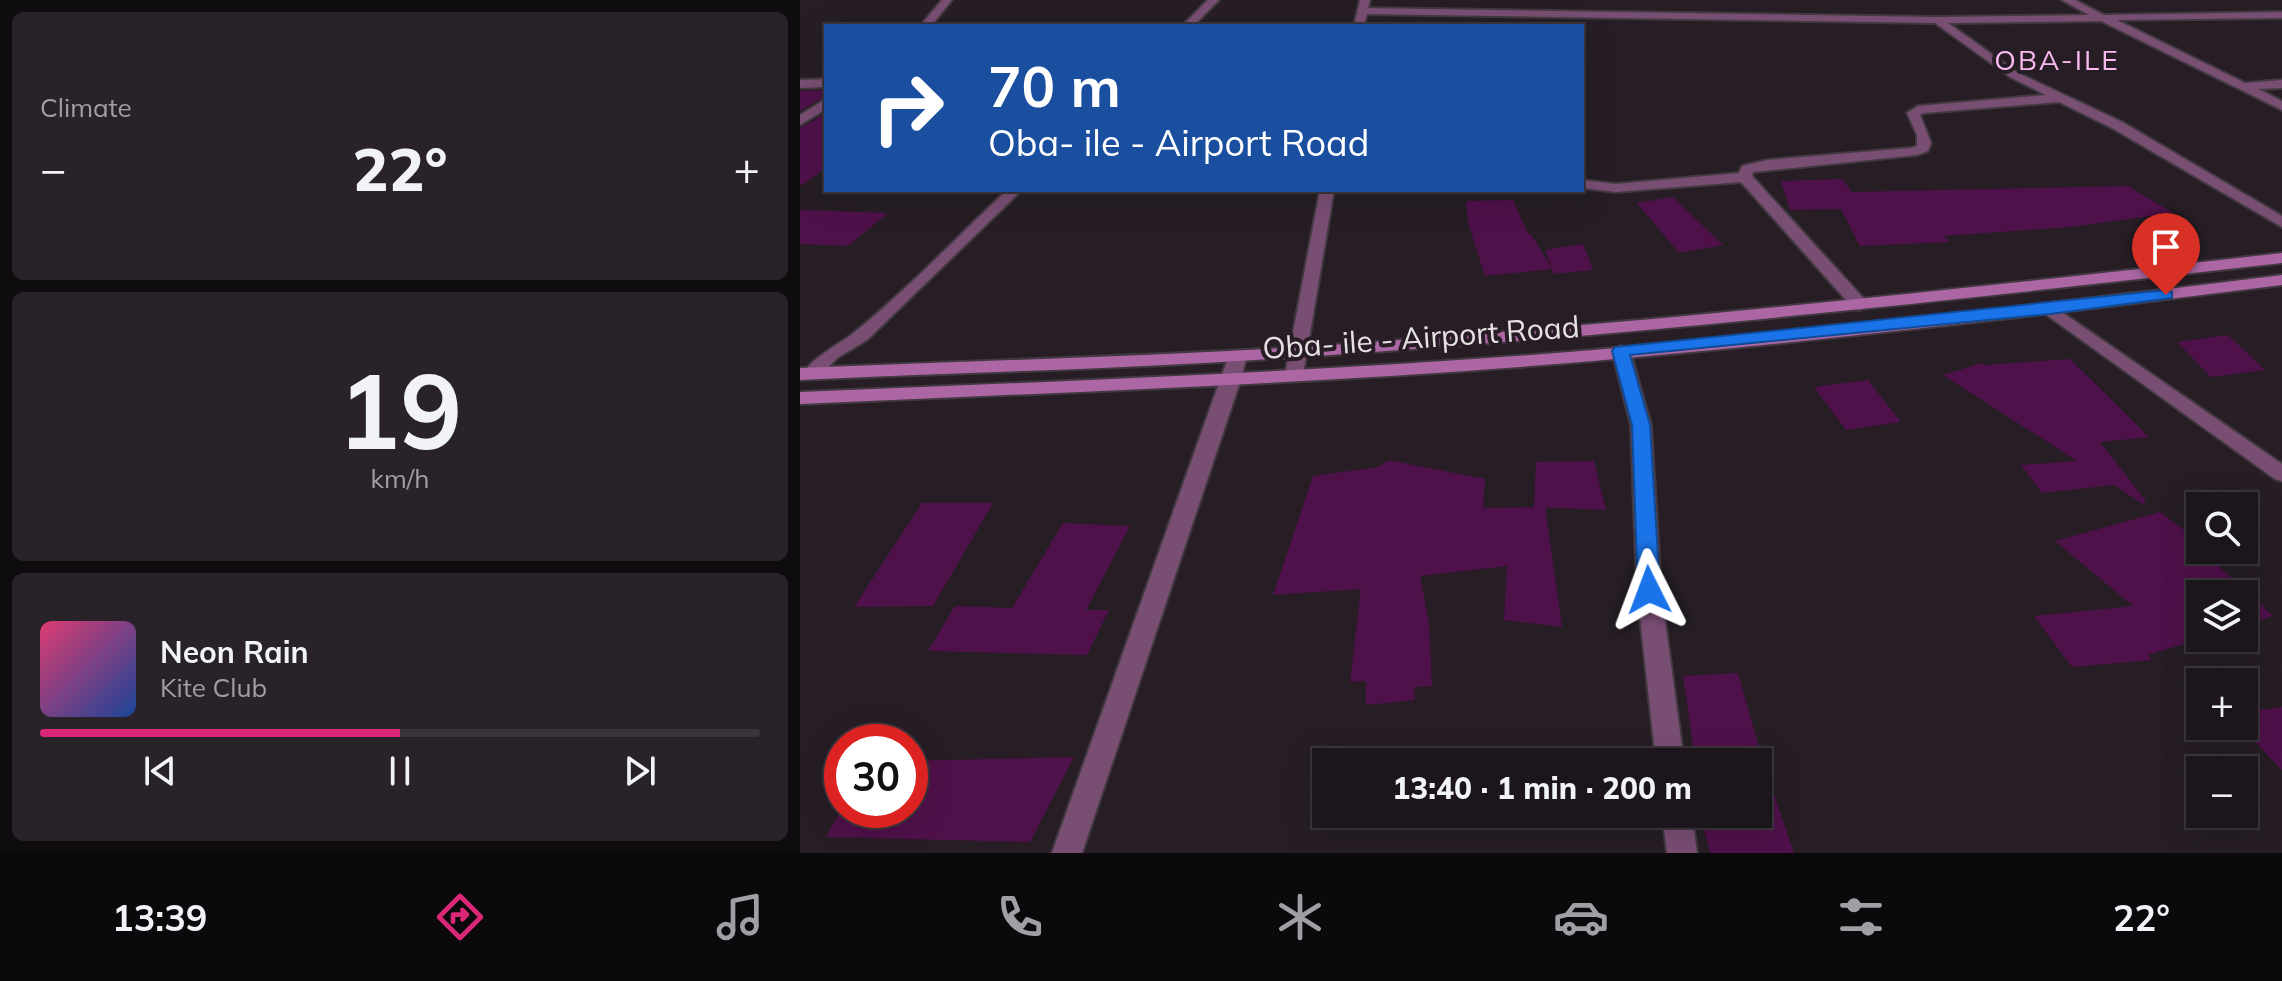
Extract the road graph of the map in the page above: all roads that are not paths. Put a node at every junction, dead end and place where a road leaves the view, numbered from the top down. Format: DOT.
graph roads {
  1 [pos="947,0"];
  2 [pos="1214,0"];
  3 [pos="2067,0"];
  4 [pos="1364,6"];
  5 [pos="1507,15"];
  6 [pos="2282,15"];
  7 [pos="2102,17"];
  8 [pos="1937,20"];
  9 [pos="927,24"];
  10 [pos="1189,24"];
  11 [pos="1513,24"];
  12 [pos="824,83"];
  13 [pos="800,84"];
  14 [pos="2282,84"];
  15 [pos="2244,87"];
  16 [pos="2059,98"];
  17 [pos="824,104"];
  18 [pos="2282,106"];
  19 [pos="800,121"];
  20 [pos="1745,177"];
  21 [pos="1584,184"];
  22 [pos="1013,192"];
  23 [pos="1327,192"];
  24 [pos="2282,222"];
  25 [pos="2282,258"];
  26 [pos="2282,280"];
  27 [pos="1860,305"];
  28 [pos="2050,309"];
  29 [pos="1524,335"];
  30 [pos="1621,351"];
  31 [pos="1297,352"];
  32 [pos="1533,360"];
  33 [pos="1235,367"];
  34 [pos="806,374"];
  35 [pos="1294,375"];
  36 [pos="800,398"];
  37 [pos="2282,474"];
  38 [pos="1668,748"];
  39 [pos="1679,828"];
  40 [pos="1067,853"];
  41 [pos="1682,853"];
  1 -- 9 [label="street"];
  2 -- 10 [label="street"];
  3 -- 7 [label="street"];
  4 -- 5 [label="street"];
  5 -- 8 [label="street"];
  5 -- 11 [label="street"];
  6 -- 7 [label="street"];
  7 -- 8 [label="street"];
  7 -- 15 [label="street"];
  8 -- 16 [label="street"];
  12 -- 13 [label="street"];
  14 -- 15 [label="street"];
  15 -- 18 [label="street"];
  16 -- 20 [label="street"];
  16 -- 24 [label="street"];
  17 -- 19 [label="street"];
  20 -- 21 [label="street"];
  20 -- 27 [label="street"];
  22 -- 34 [label="street"];
  23 -- 31 [label="street"];
  25 -- 27 [label="main road, Oba- ile - Airport Road"];
  26 -- 28 [label="main road, Oba- ile - Airport Road"];
  27 -- 29 [label="main road, Oba- ile - Airport Road"];
  28 -- 30 [label="main road, Oba- ile - Airport Road"];
  28 -- 37 [label="street"];
  29 -- 31 [label="main road, Oba- ile - Airport Road"];
  29 -- 32 [label="main road"];
  30 -- 32 [label="main road, Oba- ile - Airport Road"];
  30 -- 38 [label="street"];
  31 -- 33 [label="main road, Oba- ile - Airport Road"];
  31 -- 35 [label="street"];
  32 -- 35 [label="main road, Oba- ile - Airport Road"];
  33 -- 34 [label="main road, Oba- ile - Airport Road"];
  33 -- 35 [label="main road, Oba- ile - Airport Road"];
  33 -- 36 [label="main road, Oba- ile - Airport Road"];
  33 -- 40 [label="street"];
  39 -- 41 [label="street"];
}
